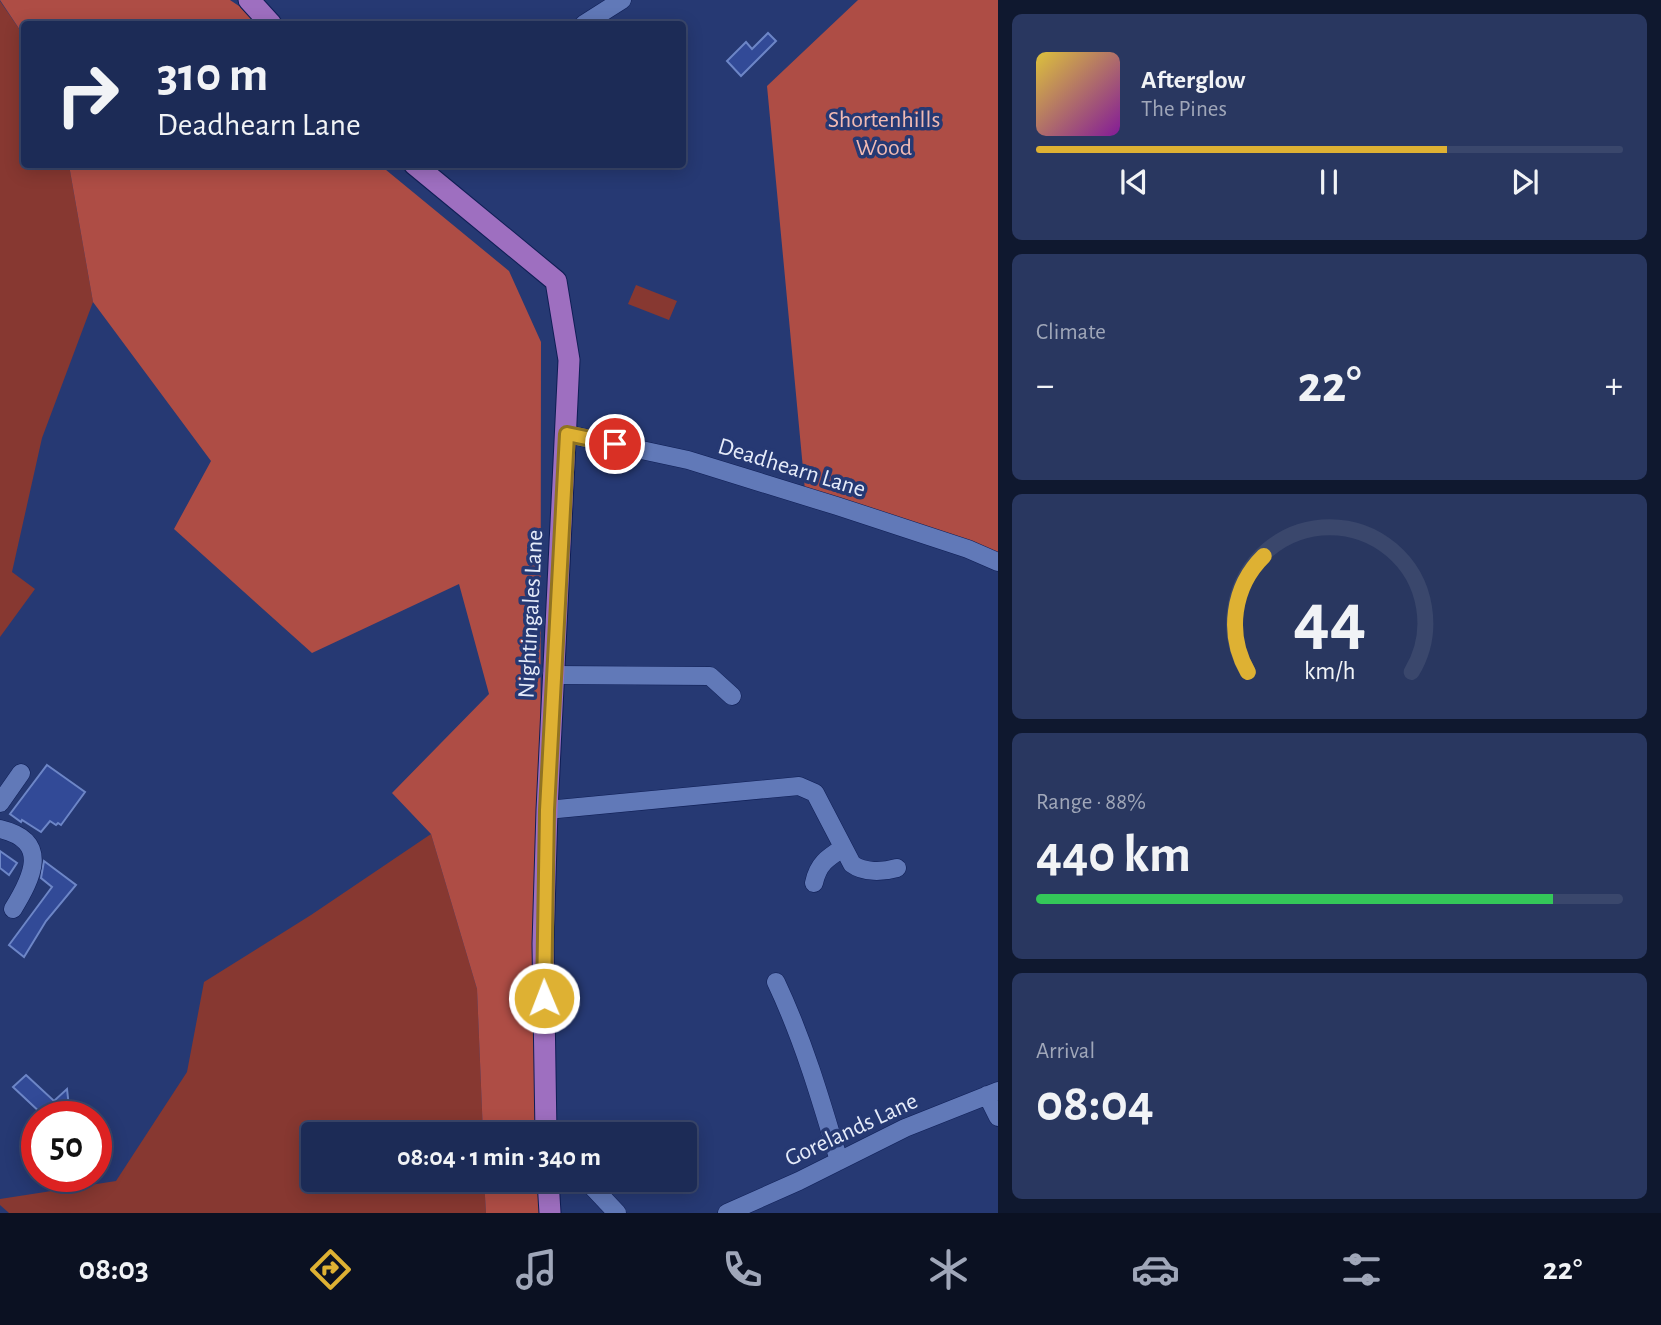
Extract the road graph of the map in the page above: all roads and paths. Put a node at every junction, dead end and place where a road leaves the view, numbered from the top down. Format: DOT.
graph roads {
  1 [pos="249,0"];
  2 [pos="622,0"];
  3 [pos="599,7"];
  4 [pos="268,21"];
  5 [pos="587,21"];
  6 [pos="419,168"];
  7 [pos="567,434"];
  8 [pos="998,562"];
  9 [pos="553,675"];
  10 [pos="732,696"];
  11 [pos="21,773"];
  12 [pos="0,803"];
  13 [pos="547,810"];
  14 [pos="0,830"];
  15 [pos="843,848"];
  16 [pos="897,868"];
  17 [pos="814,883"];
  18 [pos="13,909"];
  19 [pos="776,982"];
  20 [pos="992,1093"];
  21 [pos="998,1116"];
  22 [pos="546,1122"];
  23 [pos="839,1161"];
  24 [pos="549,1192"];
  25 [pos="597,1192"];
  26 [pos="550,1213"];
  27 [pos="617,1213"];
  28 [pos="727,1213"];
  1 -- 4 [label="main road"];
  2 -- 3 [label="street"];
  3 -- 5 [label="street"];
  6 -- 7 [label="main road, Nightingales Lane"];
  7 -- 8 [label="street, Deadhearn Lane"];
  7 -- 9 [label="main road, Nightingales Lane"];
  9 -- 10 [label="street"];
  9 -- 13 [label="main road, Nightingales Lane"];
  11 -- 12 [label="street"];
  13 -- 15 [label="street"];
  13 -- 22 [label="main road, Nightingales Lane"];
  14 -- 18 [label="street"];
  15 -- 16 [label="street"];
  15 -- 17 [label="street"];
  19 -- 23 [label="street"];
  20 -- 21 [label="street"];
  20 -- 23 [label="street, Gorelands Lane"];
  23 -- 28 [label="street, Gorelands Lane"];
  24 -- 26 [label="main road"];
  25 -- 27 [label="street"];
}
